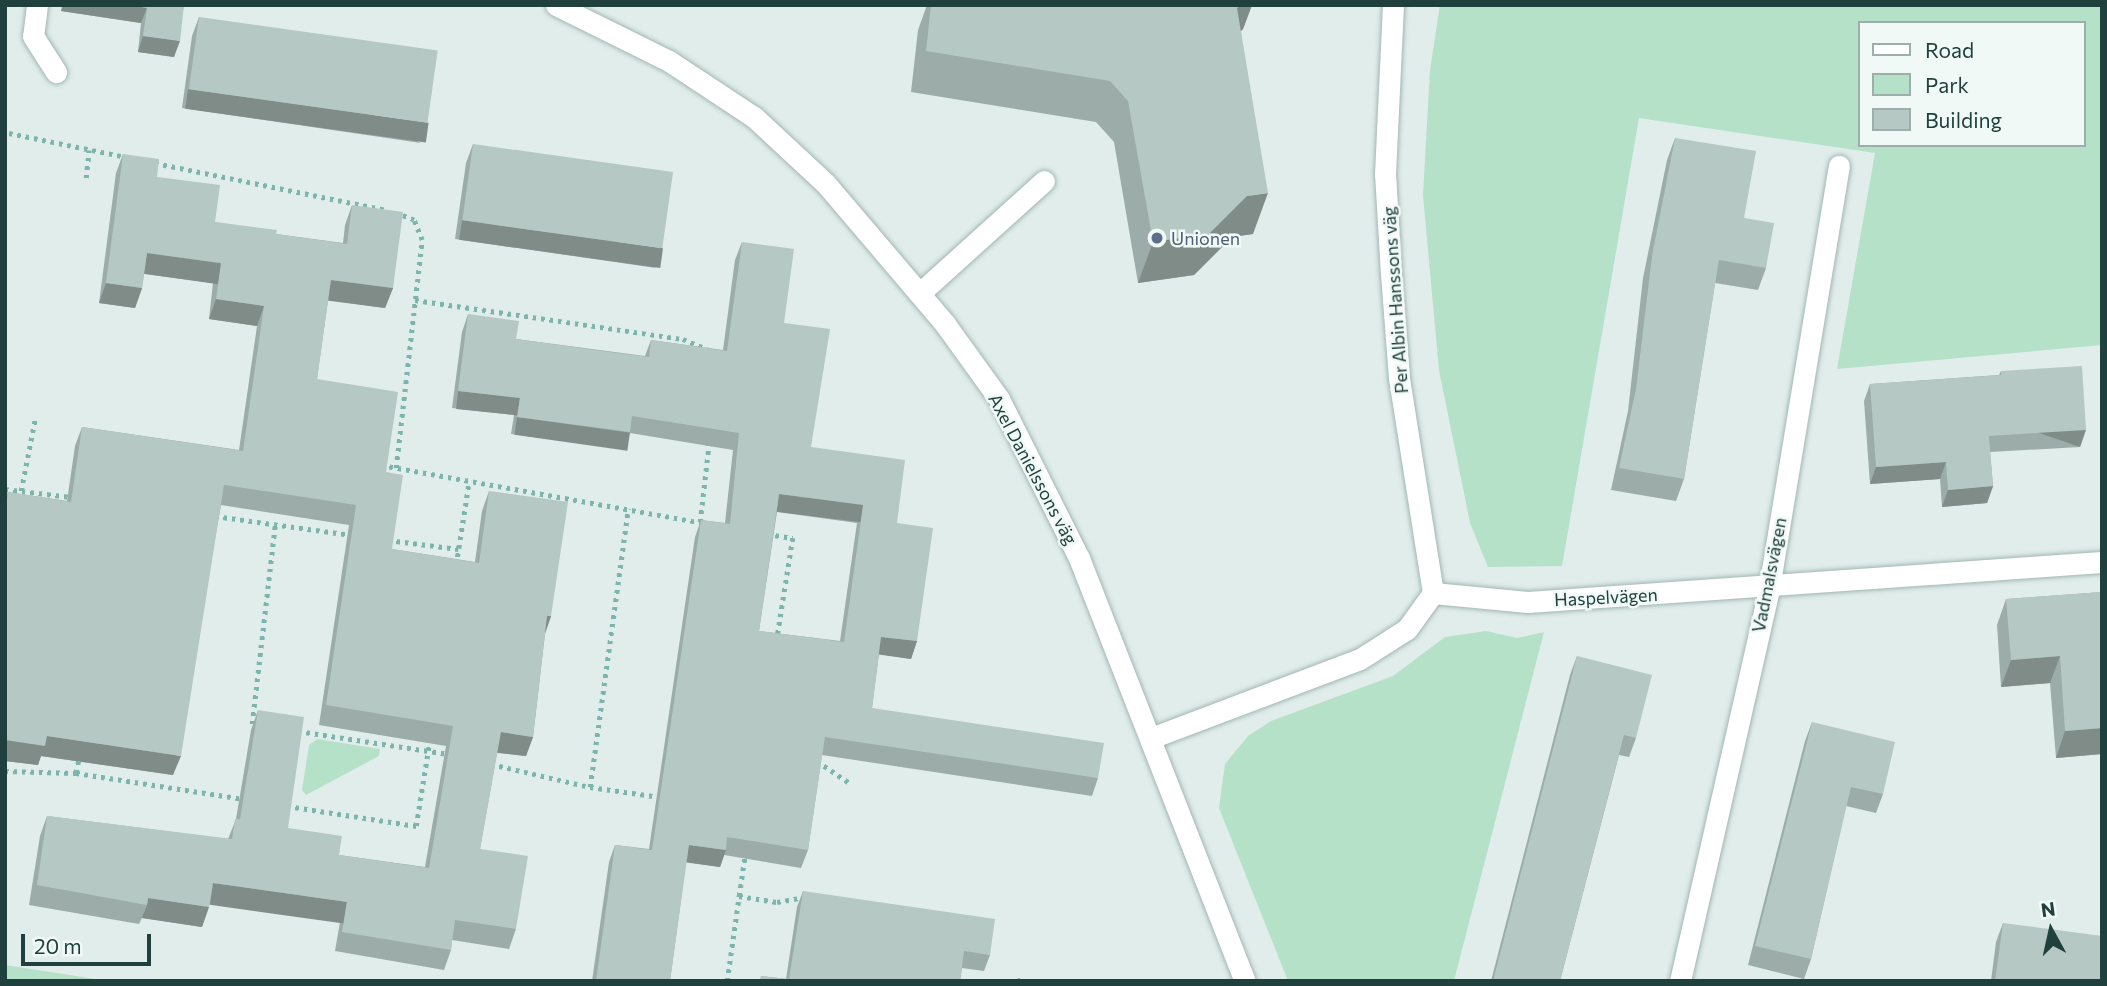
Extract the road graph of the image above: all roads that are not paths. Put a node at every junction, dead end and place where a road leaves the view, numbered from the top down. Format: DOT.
graph roads {
  1 [pos="37,5"];
  2 [pos="556,5"];
  3 [pos="1393,5"];
  4 [pos="55,72"];
  5 [pos="1839,166"];
  6 [pos="1044,181"];
  7 [pos="920,293"];
  8 [pos="2102,562"];
  9 [pos="1769,588"];
  10 [pos="1433,593"];
  11 [pos="1151,738"];
  12 [pos="1245,981"];
  13 [pos="1680,981"];
  1 -- 4 [label="street"];
  2 -- 7 [label="street, Axel Danielssons väg"];
  3 -- 10 [label="street, Per Albin Hanssons väg"];
  5 -- 9 [label="street, Vadmalsvägen"];
  6 -- 7 [label="street"];
  7 -- 11 [label="street, Axel Danielssons väg"];
  8 -- 9 [label="street, Haspelvägen"];
  9 -- 10 [label="street, Haspelvägen"];
  9 -- 13 [label="street, Vadmalsvägen"];
  10 -- 11 [label="street"];
  11 -- 12 [label="street, Axel Danielssons väg"];
}
